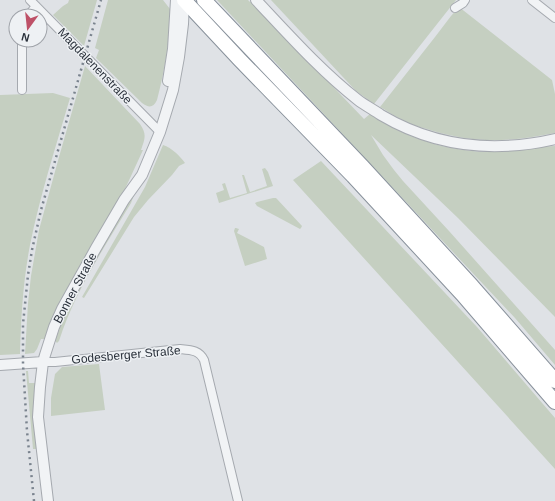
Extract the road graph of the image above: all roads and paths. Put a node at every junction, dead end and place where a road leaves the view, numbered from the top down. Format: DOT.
graph roads {
  1 [pos="176,0"];
  2 [pos="184,0"];
  3 [pos="204,0"];
  4 [pos="256,0"];
  5 [pos="465,0"];
  6 [pos="532,0"];
  7 [pos="33,3"];
  8 [pos="455,8"];
  9 [pos="555,18"];
  10 [pos="22,48"];
  11 [pos="22,90"];
  12 [pos="158,130"];
  13 [pos="555,139"];
  14 [pos="43,362"];
  15 [pos="0,365"];
  16 [pos="555,381"];
  17 [pos="555,402"];
  18 [pos="48,501"];
  19 [pos="238,501"];
  1 -- 12 [label="street, Bonner Straße"];
  2 -- 12 [label="street, Bonner Straße"];
  2 -- 17 [label="highway"];
  3 -- 16 [label="highway"];
  4 -- 13 [label="street"];
  5 -- 8 [label="street"];
  6 -- 9 [label="street"];
  7 -- 12 [label="street, Magdalenenstraße"];
  10 -- 11 [label="street"];
  12 -- 14 [label="street, Bonner Straße"];
  14 -- 15 [label="street"];
  14 -- 18 [label="street, Bonner Straße"];
  14 -- 19 [label="street, Godesberger Straße"];
}
